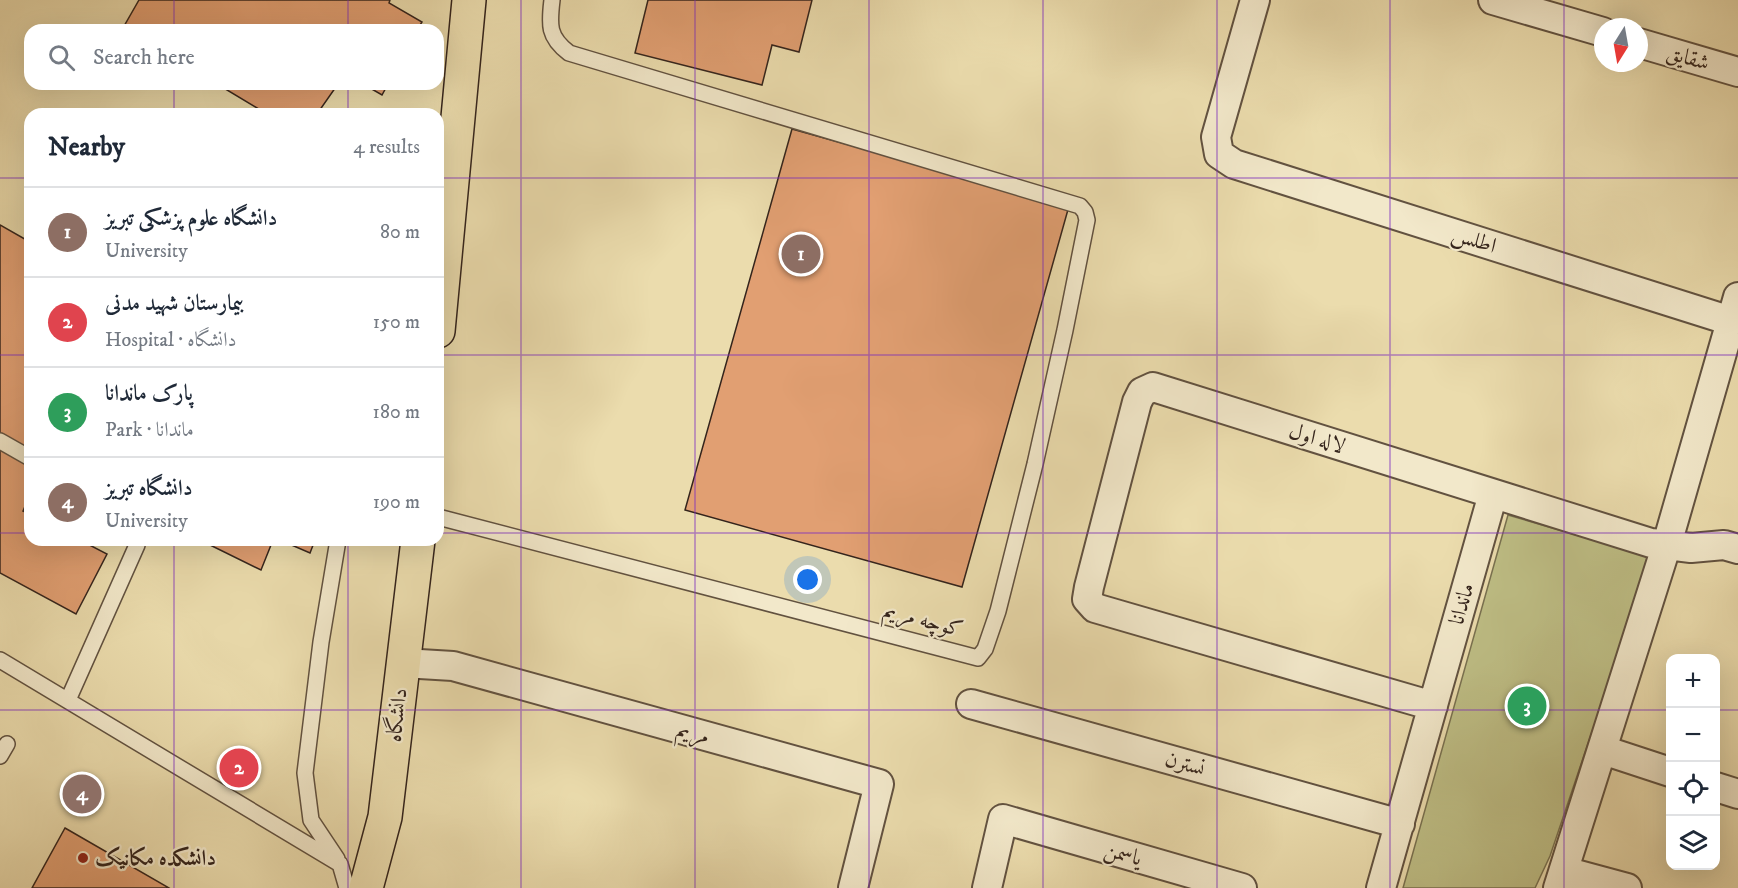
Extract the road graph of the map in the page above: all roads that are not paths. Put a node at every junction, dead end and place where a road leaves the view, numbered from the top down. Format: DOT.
graph roads {
  1 [pos="469,0"];
  2 [pos="552,0"];
  3 [pos="1255,0"];
  4 [pos="1493,0"];
  5 [pos="1594,29"];
  6 [pos="1648,46"];
  7 [pos="1738,72"];
  8 [pos="444,267"];
  9 [pos="1735,309"];
  10 [pos="1730,358"];
  11 [pos="0,441"];
  12 [pos="24,455"];
  13 [pos="1493,494"];
  14 [pos="444,519"];
  15 [pos="1667,544"];
  16 [pos="137,546"];
  17 [pos="337,546"];
  18 [pos="417,546"];
  19 [pos="1738,549"];
  20 [pos="0,660"];
  21 [pos="403,663"];
  22 [pos="68,700"];
  23 [pos="971,704"];
  24 [pos="1433,706"];
  25 [pos="1603,750"];
  26 [pos="1666,770"];
  27 [pos="1720,788"];
  28 [pos="1738,794"];
  29 [pos="1400,824"];
  30 [pos="340,864"];
  31 [pos="1561,880"];
  32 [pos="347,888"];
  33 [pos="366,888"];
  34 [pos="853,888"];
  35 [pos="987,888"];
  36 [pos="1242,888"];
  37 [pos="1381,888"];
  38 [pos="1627,888"];
  1 -- 8 [label="main road"];
  2 -- 14 [label="lane, کوچه مریم"];
  3 -- 9 [label="street, اطلس"];
  4 -- 5 [label="street"];
  6 -- 7 [label="street, شقایق"];
  9 -- 10 [label="street"];
  10 -- 15 [label="street"];
  11 -- 12 [label="lane"];
  13 -- 15 [label="street"];
  13 -- 24 [label="street, ماندانا"];
  13 -- 24 [label="street, لاله اول"];
  15 -- 19 [label="street"];
  15 -- 25 [label="street"];
  16 -- 22 [label="lane"];
  17 -- 30 [label="lane"];
  18 -- 21 [label="main road, دانشگاه"];
  20 -- 22 [label="lane"];
  21 -- 33 [label="main road, دانشگاه"];
  21 -- 34 [label="street, مریم"];
  22 -- 30 [label="lane"];
  23 -- 29 [label="street, نسترن"];
  24 -- 29 [label="street, ماندانا"];
  25 -- 26 [label="street"];
  25 -- 31 [label="street"];
  27 -- 28 [label="street"];
  29 -- 37 [label="street, ماندانا"];
  30 -- 32 [label="lane"];
  31 -- 38 [label="street"];
  35 -- 36 [label="street, یاسمن"];
}
